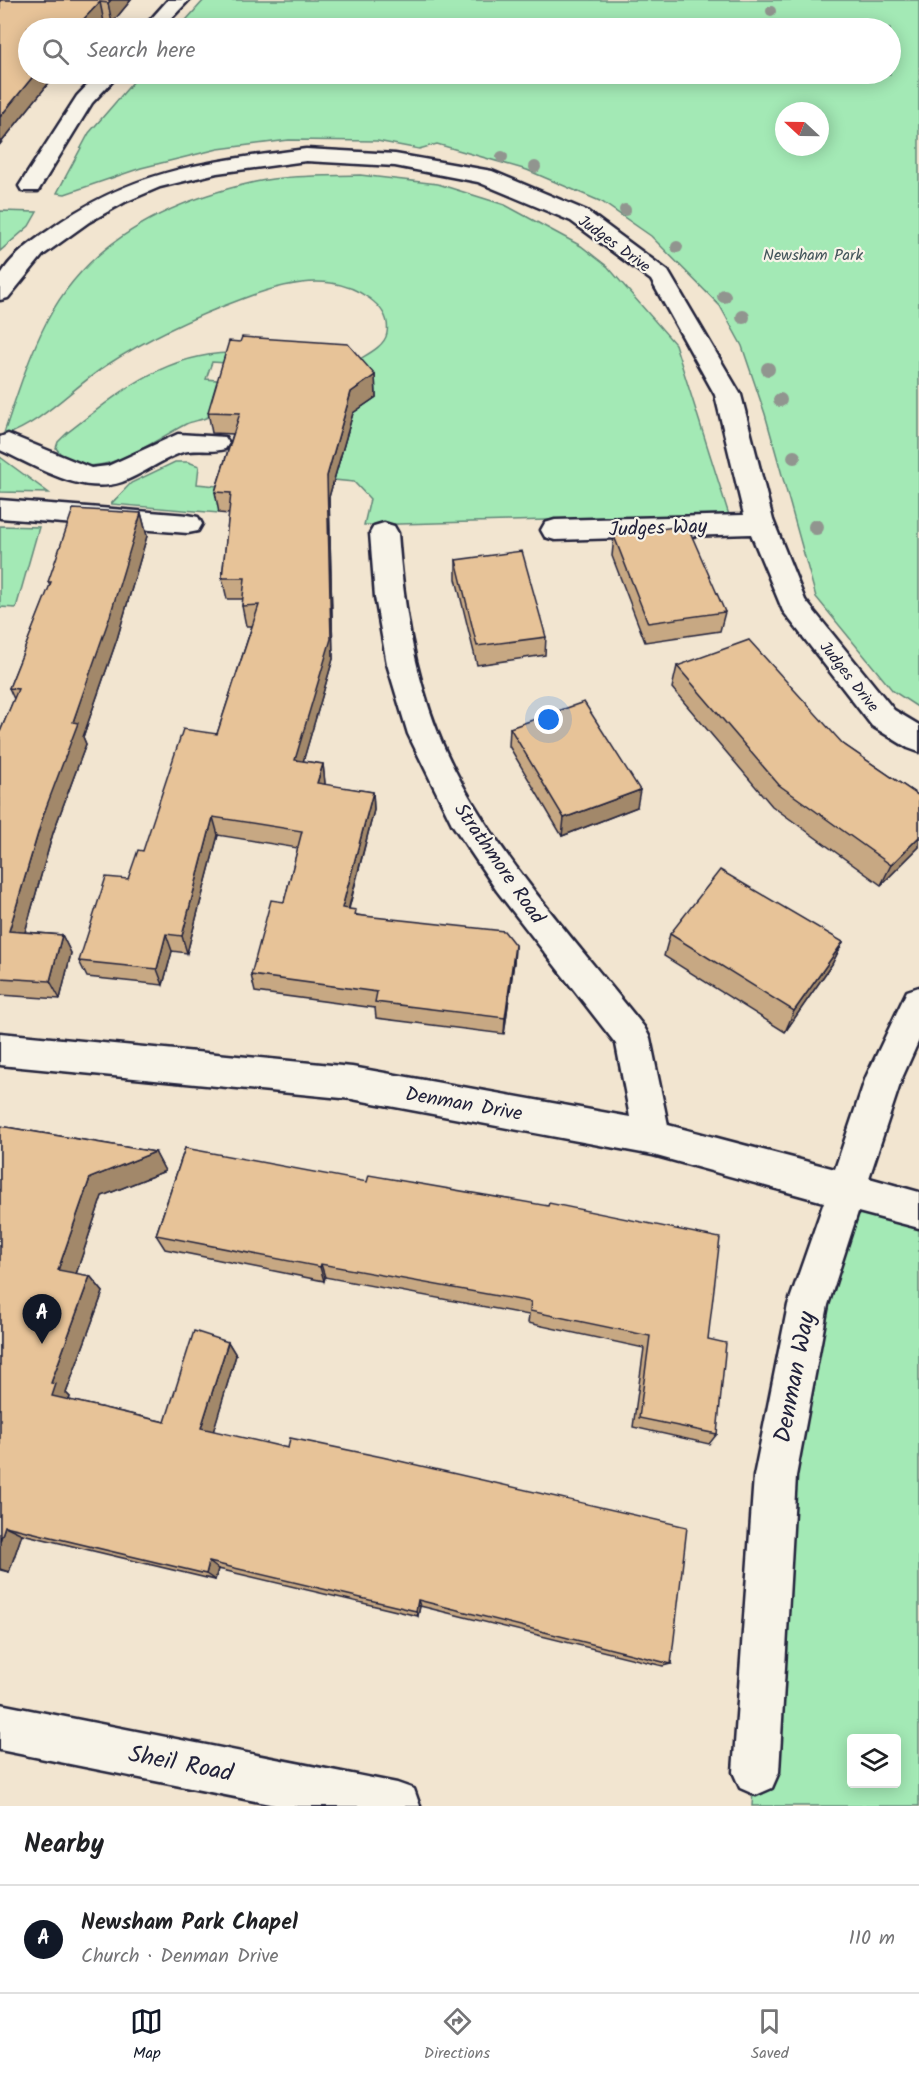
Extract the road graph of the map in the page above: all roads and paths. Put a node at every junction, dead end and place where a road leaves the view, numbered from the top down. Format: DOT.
graph roads {
  1 [pos="179,0"];
  2 [pos="162,18"];
  3 [pos="99,84"];
  4 [pos="30,186"];
  5 [pos="0,293"];
  6 [pos="8,443"];
  7 [pos="216,443"];
  8 [pos="0,509"];
  9 [pos="188,524"];
  10 [pos="761,524"];
  11 [pos="555,530"];
  12 [pos="384,533"];
  13 [pos="919,740"];
  14 [pos="919,1002"];
  15 [pos="0,1049"];
  16 [pos="653,1138"];
  17 [pos="844,1190"];
  18 [pos="919,1210"];
  19 [pos="0,1727"];
  20 [pos="756,1772"];
  21 [pos="397,1806"];
  1 -- 2 [label="street"];
  3 -- 4 [label="street"];
  5 -- 10 [label="street, Judges Drive"];
  6 -- 7 [label="street"];
  8 -- 9 [label="street"];
  10 -- 11 [label="street, Judges Way"];
  10 -- 13 [label="street, Judges Drive"];
  12 -- 16 [label="street, Strathmore Road"];
  14 -- 17 [label="street, Denman Way"];
  15 -- 16 [label="street, Denman Drive"];
  16 -- 17 [label="street, Denman Drive"];
  17 -- 18 [label="street, Denman Drive"];
  17 -- 20 [label="street, Denman Way"];
  19 -- 21 [label="street, Sheil Road"];
}
